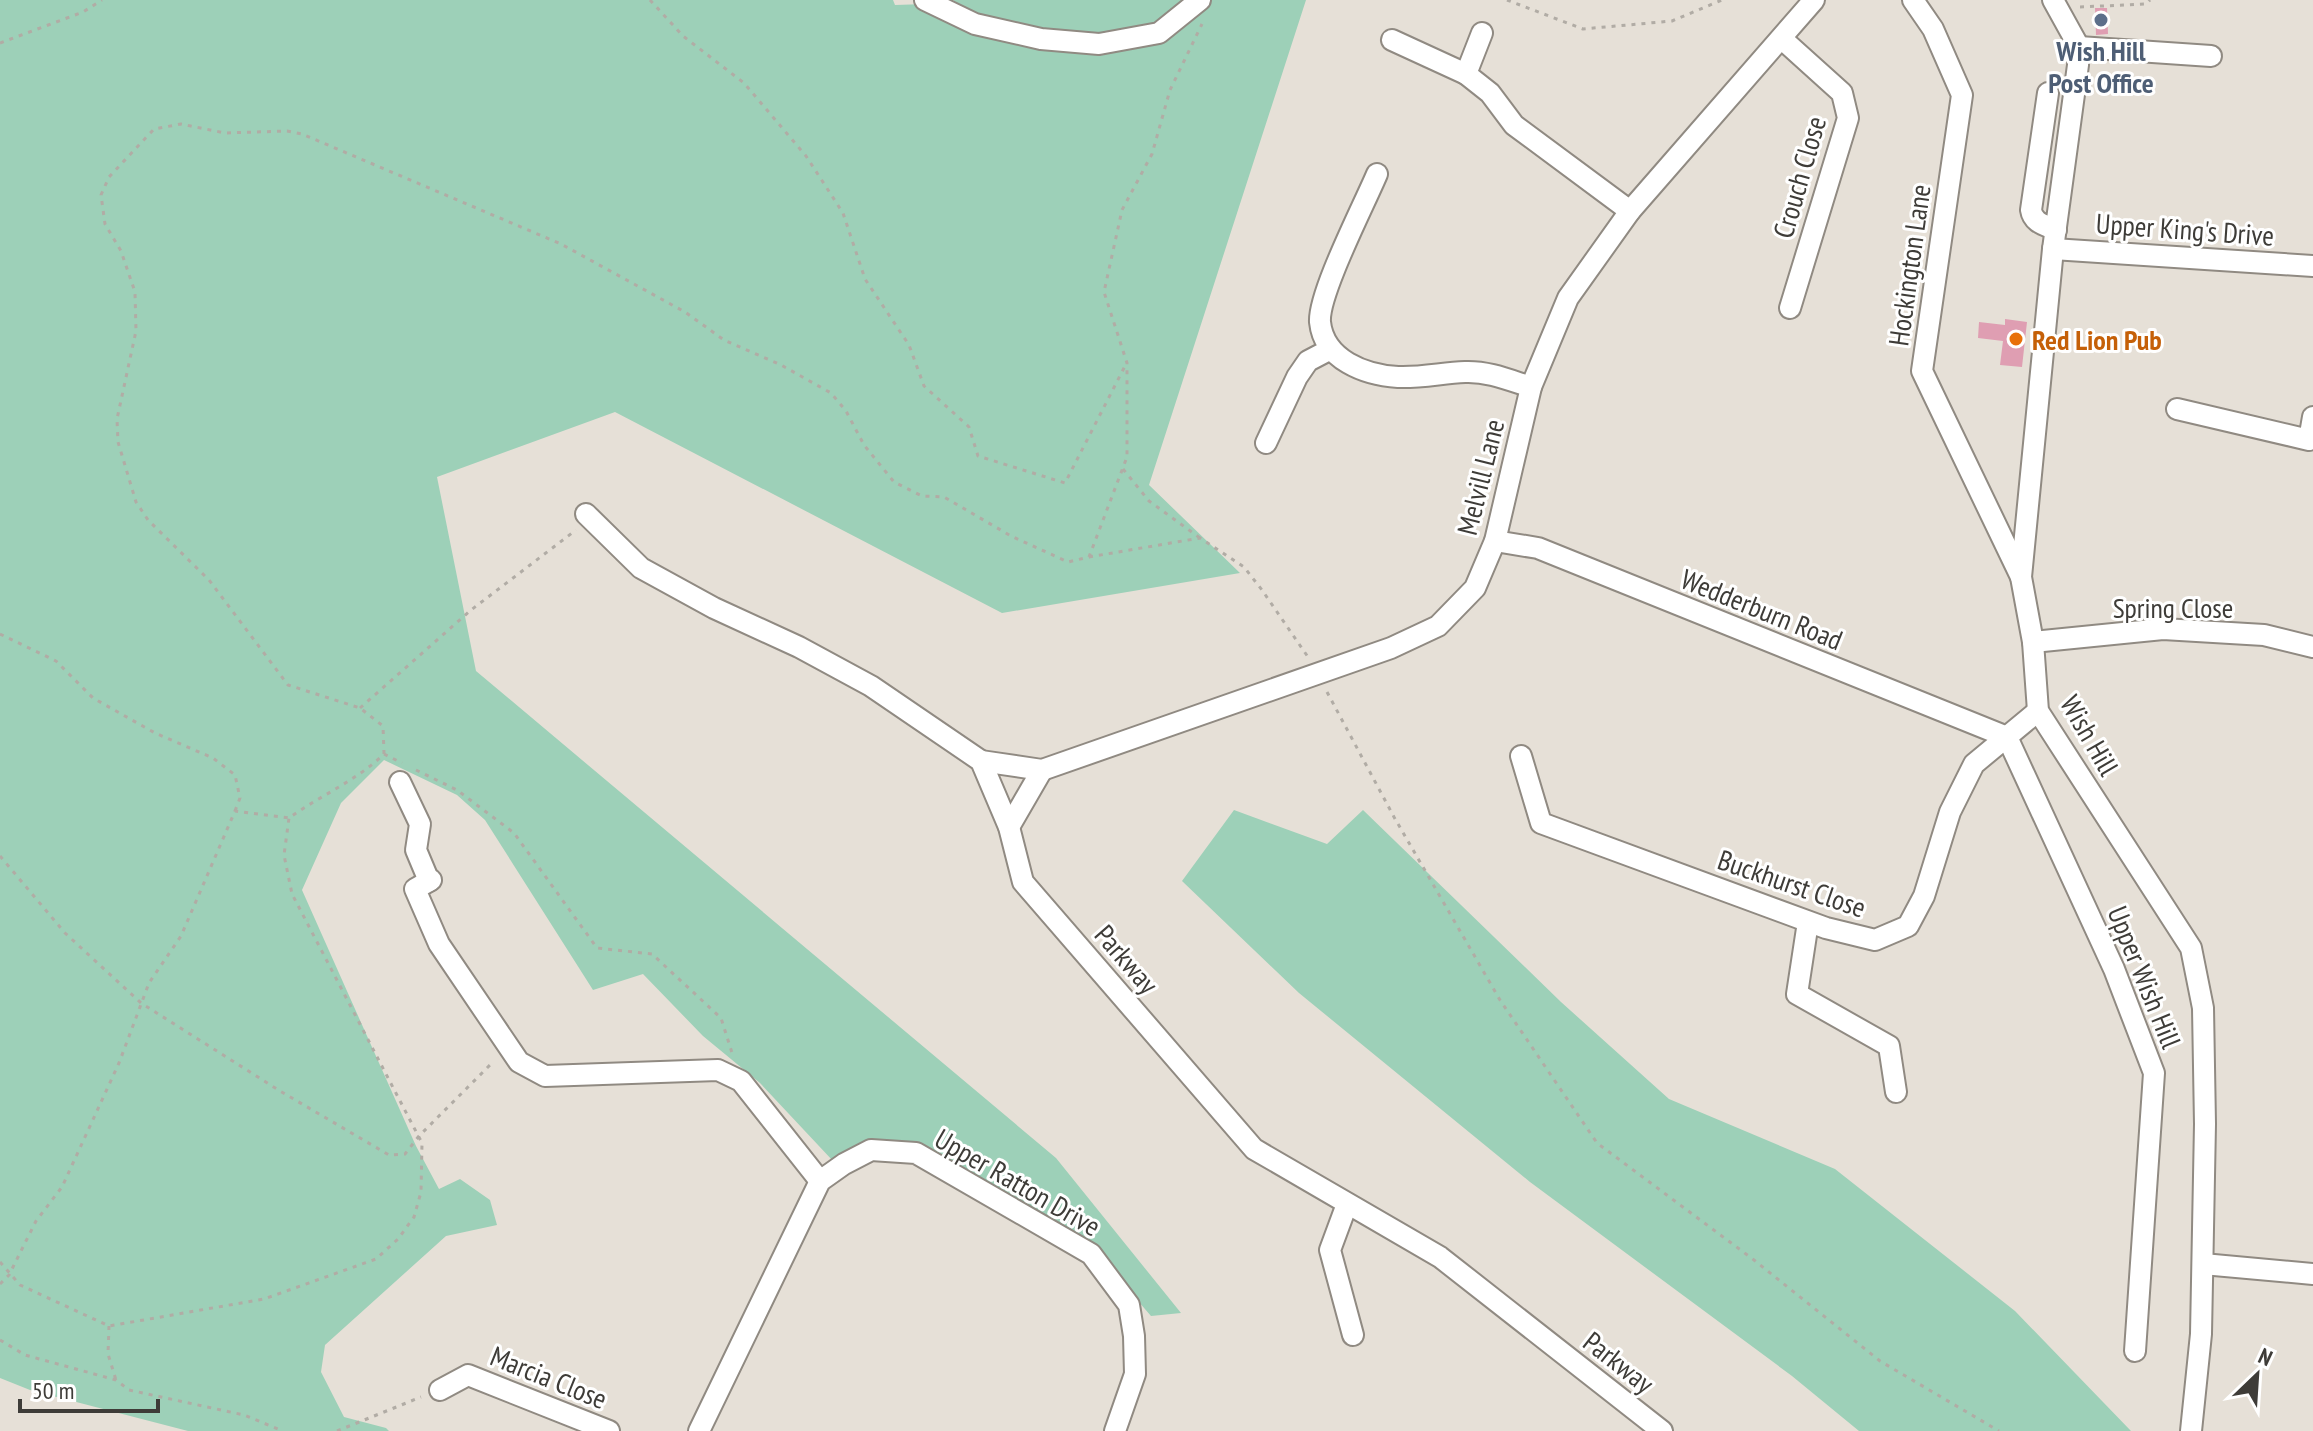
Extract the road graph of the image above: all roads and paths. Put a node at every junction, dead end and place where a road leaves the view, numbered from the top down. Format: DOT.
graph roads {
  1 [pos="102,0"];
  2 [pos="650,0"];
  3 [pos="925,0"];
  4 [pos="1200,0"];
  5 [pos="1507,0"];
  6 [pos="1722,0"];
  7 [pos="1814,0"];
  8 [pos="1913,0"];
  9 [pos="2150,0"];
  10 [pos="2056,4"];
  11 [pos="1203,22"];
  12 [pos="1482,33"];
  13 [pos="1782,39"];
  14 [pos="1392,40"];
  15 [pos="0,43"];
  16 [pos="2079,47"];
  17 [pos="2211,56"];
  18 [pos="1466,74"];
  19 [pos="2048,93"];
  20 [pos="1377,174"];
  21 [pos="1630,211"];
  22 [pos="2055,239"];
  23 [pos="2313,266"];
  24 [pos="1790,308"];
  25 [pos="1329,350"];
  26 [pos="1127,363"];
  27 [pos="1531,387"];
  28 [pos="2177,409"];
  29 [pos="2313,417"];
  30 [pos="1266,443"];
  31 [pos="1122,468"];
  32 [pos="588,516"];
  33 [pos="1200,538"];
  34 [pos="1495,541"];
  35 [pos="1089,557"];
  36 [pos="2021,577"];
  37 [pos="0,634"];
  38 [pos="2033,642"];
  39 [pos="2313,647"];
  40 [pos="1318,673"];
  41 [pos="360,708"];
  42 [pos="2038,711"];
  43 [pos="2007,737"];
  44 [pos="384,754"];
  45 [pos="1521,756"];
  46 [pos="981,761"];
  47 [pos="1042,770"];
  48 [pos="400,782"];
  49 [pos="235,811"];
  50 [pos="289,818"];
  51 [pos="1009,827"];
  52 [pos="0,856"];
  53 [pos="1808,922"];
  54 [pos="141,1003"];
  55 [pos="508,1047"];
  56 [pos="741,1081"];
  57 [pos="1896,1092"];
  58 [pos="419,1136"];
  59 [pos="820,1181"];
  60 [pos="1347,1204"];
  61 [pos="0,1262"];
  62 [pos="2203,1264"];
  63 [pos="2313,1274"];
  64 [pos="9,1275"];
  65 [pos="0,1284"];
  66 [pos="109,1326"];
  67 [pos="1353,1335"];
  68 [pos="0,1340"];
  69 [pos="2135,1351"];
  70 [pos="116,1380"];
  71 [pos="440,1390"];
  72 [pos="283,1431"];
  73 [pos="337,1431"];
  74 [pos="609,1431"];
  75 [pos="699,1431"];
  76 [pos="1115,1431"];
  77 [pos="1662,1431"];
  78 [pos="1999,1431"];
  79 [pos="2191,1431"];
  1 -- 15 [label="path"];
  2 -- 26 [label="path"];
  3 -- 4 [label="street"];
  5 -- 6 [label="path"];
  7 -- 13 [label="street, Melvill Lane"];
  8 -- 36 [label="street, Hockington Lane"];
  9 -- 10 [label="path"];
  10 -- 16 [label="street"];
  11 -- 26 [label="path"];
  12 -- 18 [label="street"];
  13 -- 21 [label="street, Melvill Lane"];
  13 -- 24 [label="street, Crouch Close"];
  14 -- 18 [label="street"];
  16 -- 17 [label="street"];
  16 -- 22 [label="street, Wish Hill"];
  18 -- 21 [label="street"];
  19 -- 22 [label="street"];
  20 -- 25 [label="street"];
  21 -- 27 [label="street, Melvill Lane"];
  22 -- 23 [label="street, Upper King's Drive"];
  22 -- 36 [label="street, Wish Hill"];
  25 -- 27 [label="street"];
  25 -- 30 [label="street"];
  26 -- 31 [label="path"];
  27 -- 34 [label="street, Melvill Lane"];
  28 -- 29 [label="street"];
  31 -- 33 [label="path"];
  31 -- 35 [label="path"];
  32 -- 41 [label="path"];
  32 -- 46 [label="street"];
  33 -- 35 [label="path"];
  33 -- 40 [label="path"];
  34 -- 40 [label="street, Melvill Lane"];
  34 -- 43 [label="street, Wedderburn Road"];
  35 -- 41 [label="path"];
  36 -- 38 [label="street, Wish Hill"];
  37 -- 49 [label="path"];
  38 -- 39 [label="street, Spring Close"];
  38 -- 42 [label="street, Wish Hill"];
  40 -- 47 [label="street, Melvill Lane"];
  40 -- 78 [label="path"];
  41 -- 44 [label="path"];
  42 -- 43 [label="street, Buckhurst Close"];
  42 -- 62 [label="street, Wish Hill"];
  43 -- 53 [label="street, Buckhurst Close"];
  43 -- 69 [label="street, Upper Wish Hill"];
  44 -- 50 [label="path"];
  44 -- 56 [label="path"];
  45 -- 53 [label="street, Buckhurst Close"];
  46 -- 47 [label="street"];
  46 -- 51 [label="street, Parkway"];
  47 -- 51 [label="street"];
  48 -- 55 [label="street"];
  49 -- 50 [label="path"];
  49 -- 54 [label="path"];
  50 -- 58 [label="path"];
  51 -- 60 [label="street, Parkway"];
  52 -- 54 [label="path"];
  53 -- 57 [label="street"];
  54 -- 58 [label="path"];
  54 -- 64 [label="path"];
  55 -- 56 [label="street"];
  55 -- 58 [label="path"];
  56 -- 59 [label="street"];
  58 -- 66 [label="path"];
  59 -- 75 [label="street"];
  59 -- 76 [label="street, Upper Ratton Drive"];
  60 -- 67 [label="street"];
  60 -- 77 [label="street, Parkway"];
  61 -- 64 [label="path"];
  62 -- 63 [label="street"];
  62 -- 79 [label="street, Wish Hill"];
  64 -- 65 [label="path"];
  64 -- 66 [label="path"];
  66 -- 70 [label="path"];
  68 -- 70 [label="path"];
  70 -- 72 [label="path"];
  71 -- 73 [label="path"];
  71 -- 74 [label="street, Marcia Close"];
}
